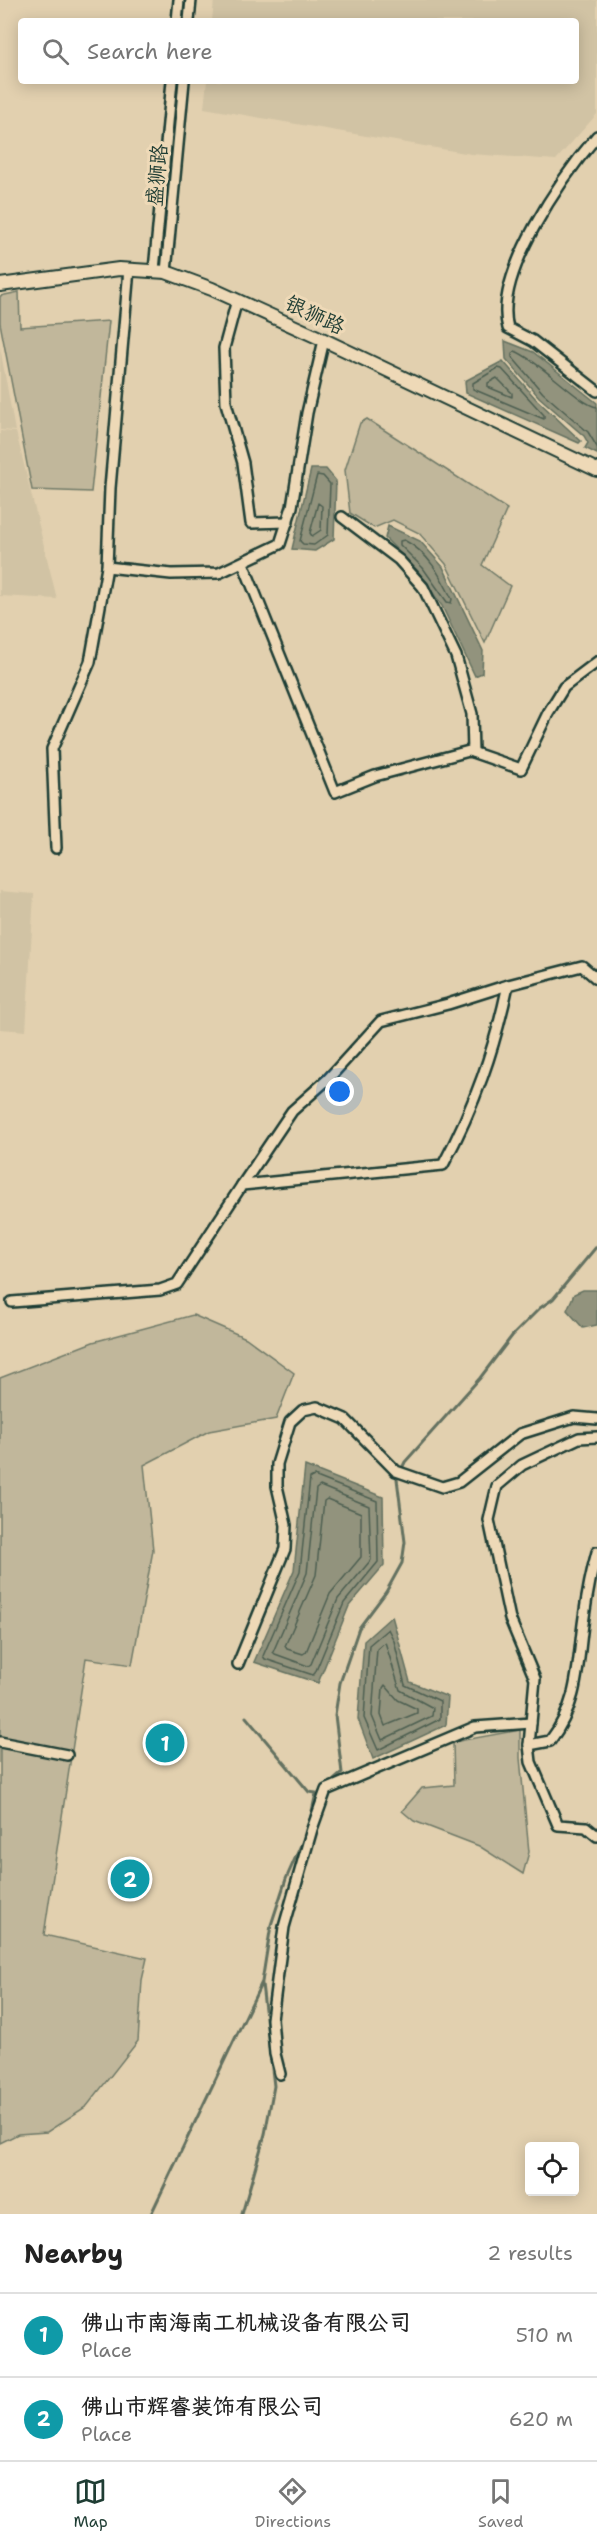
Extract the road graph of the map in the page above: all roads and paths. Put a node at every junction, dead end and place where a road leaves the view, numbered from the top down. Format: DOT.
graph roads {
  1 [pos="179,0"];
  2 [pos="191,0"];
  3 [pos="177,18"];
  4 [pos="189,18"];
  5 [pos="172,84"];
  6 [pos="184,84"];
  7 [pos="597,136"];
  8 [pos="129,269"];
  9 [pos="160,271"];
  10 [pos="0,285"];
  11 [pos="237,300"];
  12 [pos="324,340"];
  13 [pos="597,391"];
  14 [pos="597,470"];
  15 [pos="342,517"];
  16 [pos="288,522"];
  17 [pos="243,563"];
  18 [pos="107,567"];
  19 [pos="597,662"];
  20 [pos="473,752"];
  21 [pos="56,848"];
  22 [pos="597,979"];
  23 [pos="508,985"];
  24 [pos="242,1185"];
  25 [pos="12,1302"];
  26 [pos="597,1419"];
  27 [pos="597,1437"];
  28 [pos="597,1552"];
  29 [pos="238,1664"];
  30 [pos="531,1723"];
  31 [pos="0,1742"];
  32 [pos="529,1745"];
  33 [pos="67,1755"];
  34 [pos="597,1836"];
  35 [pos="280,2074"];
  1 -- 3 [label="street"];
  2 -- 4 [label="street"];
  5 -- 9 [label="street, 盛狮路"];
  6 -- 9 [label="street, 盛狮路"];
  7 -- 13 [label="street"];
  8 -- 9 [label="main road, 银狮路"];
  8 -- 10 [label="main road, 银狮路"];
  8 -- 18 [label="street"];
  9 -- 11 [label="main road, 银狮路"];
  11 -- 12 [label="main road, 银狮路"];
  11 -- 16 [label="street"];
  12 -- 14 [label="main road, 银狮路"];
  12 -- 16 [label="street"];
  15 -- 20 [label="street"];
  16 -- 17 [label="street"];
  17 -- 18 [label="street"];
  17 -- 20 [label="street"];
  18 -- 21 [label="street"];
  19 -- 20 [label="street"];
  22 -- 23 [label="street"];
  23 -- 24 [label="street"];
  23 -- 24 [label="street"];
  24 -- 25 [label="street"];
  26 -- 29 [label="street"];
  27 -- 30 [label="street"];
  28 -- 32 [label="street"];
  30 -- 32 [label="street"];
  30 -- 35 [label="street"];
  31 -- 33 [label="street"];
  32 -- 34 [label="street"];
}
